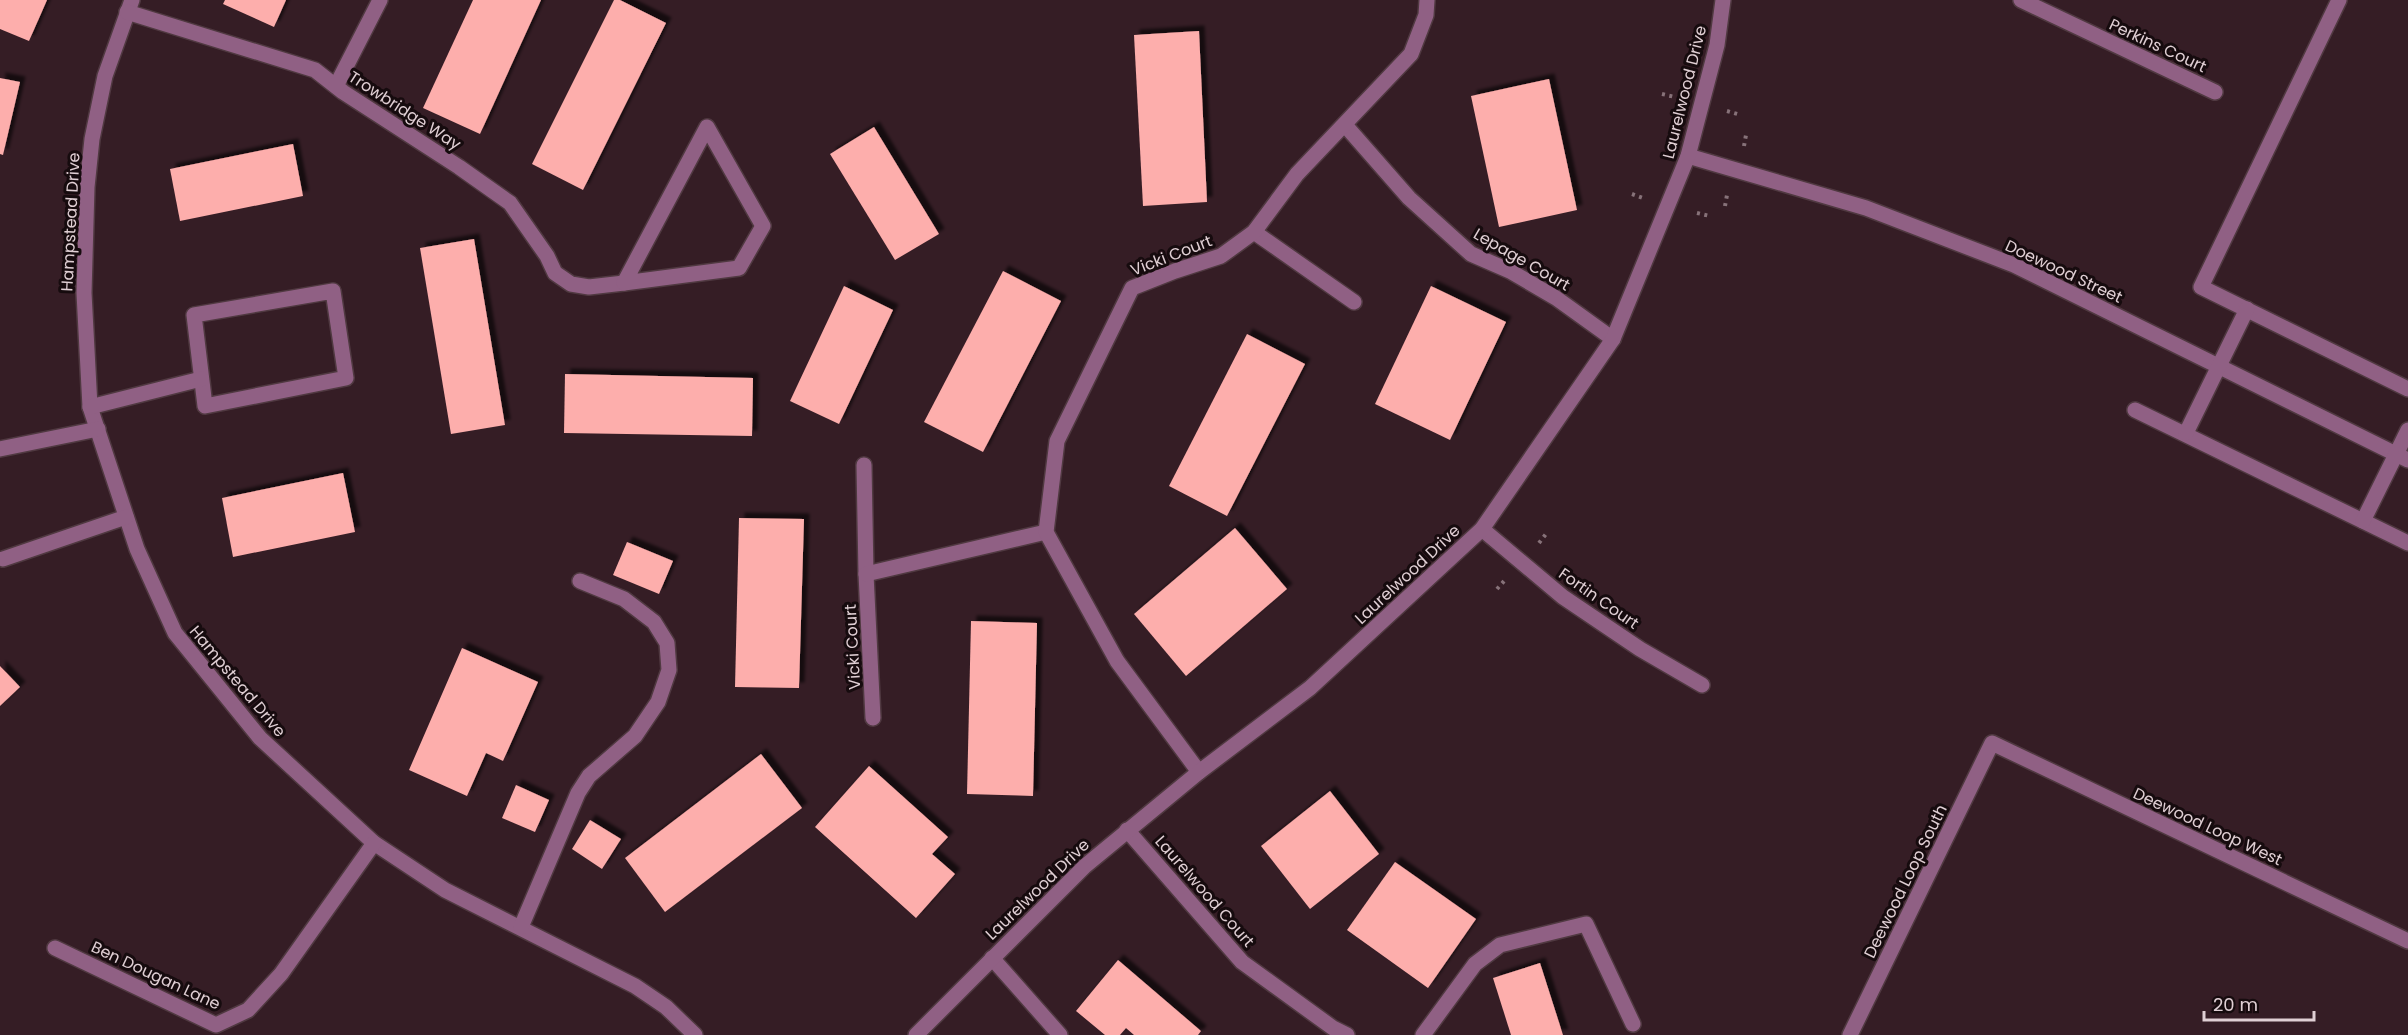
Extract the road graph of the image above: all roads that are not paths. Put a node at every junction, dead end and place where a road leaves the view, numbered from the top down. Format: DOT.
graph roads {
  1 [pos="380,0"];
  2 [pos="1427,0"];
  3 [pos="1723,0"];
  4 [pos="2021,0"];
  5 [pos="2339,0"];
  6 [pos="129,6"];
  7 [pos="336,86"];
  8 [pos="2215,92"];
  9 [pos="1345,125"];
  10 [pos="1688,156"];
  11 [pos="1254,232"];
  12 [pos="624,283"];
  13 [pos="1354,302"];
  14 [pos="2247,309"];
  15 [pos="1612,339"];
  16 [pos="2219,366"];
  17 [pos="201,379"];
  18 [pos="2408,389"];
  19 [pos="90,406"];
  20 [pos="2135,410"];
  21 [pos="98,429"];
  22 [pos="2408,430"];
  23 [pos="2186,433"];
  24 [pos="0,449"];
  25 [pos="2402,457"];
  26 [pos="864,465"];
  27 [pos="126,517"];
  28 [pos="2363,521"];
  29 [pos="1482,529"];
  30 [pos="1046,532"];
  31 [pos="2408,543"];
  32 [pos="3,559"];
  33 [pos="866,574"];
  34 [pos="580,581"];
  35 [pos="1702,685"];
  36 [pos="873,718"];
  37 [pos="1992,743"];
  38 [pos="1199,772"];
  39 [pos="1127,830"];
  40 [pos="374,843"];
  41 [pos="521,927"];
  42 [pos="2408,941"];
  43 [pos="55,948"];
  44 [pos="992,958"];
  45 [pos="1633,1024"];
  46 [pos="692,1034"];
  47 [pos="915,1035"];
  48 [pos="1060,1035"];
  49 [pos="1347,1035"];
  50 [pos="1424,1035"];
  51 [pos="1850,1035"];
  1 -- 7 [label="street"];
  2 -- 9 [label="street, Vicki Court"];
  3 -- 10 [label="street, Laurelwood Drive"];
  4 -- 8 [label="street, Perkins Court"];
  5 -- 14 [label="street"];
  6 -- 7 [label="street, Trowbridge Way"];
  6 -- 19 [label="street, Hampstead Drive"];
  7 -- 12 [label="street, Trowbridge Way"];
  9 -- 11 [label="street, Vicki Court"];
  9 -- 15 [label="street, Lepage Court"];
  10 -- 15 [label="street, Laurelwood Drive"];
  10 -- 16 [label="street, Doewood Street"];
  11 -- 13 [label="street"];
  11 -- 30 [label="street, Vicki Court"];
  12 -- 12 [label="street, Trowbridge Way"];
  14 -- 16 [label="street"];
  14 -- 18 [label="street"];
  15 -- 29 [label="street, Laurelwood Drive"];
  16 -- 23 [label="street"];
  16 -- 25 [label="street, Doewood Street"];
  17 -- 17 [label="street"];
  17 -- 19 [label="street"];
  19 -- 21 [label="street, Hampstead Drive"];
  20 -- 23 [label="street"];
  21 -- 24 [label="street"];
  21 -- 27 [label="street, Hampstead Drive"];
  22 -- 25 [label="street"];
  23 -- 28 [label="street"];
  25 -- 28 [label="street"];
  26 -- 33 [label="street, Vicki Court"];
  27 -- 32 [label="street"];
  27 -- 40 [label="street, Hampstead Drive"];
  28 -- 31 [label="street"];
  29 -- 35 [label="street, Fortin Court"];
  29 -- 38 [label="street, Laurelwood Drive"];
  30 -- 33 [label="street"];
  30 -- 38 [label="street"];
  33 -- 36 [label="street, Vicki Court"];
  34 -- 41 [label="street"];
  37 -- 42 [label="street, Deewood Loop West"];
  37 -- 51 [label="street, Deewood Loop South"];
  38 -- 39 [label="street, Laurelwood Drive"];
  39 -- 44 [label="street, Laurelwood Drive"];
  39 -- 49 [label="street, Laurelwood Court"];
  40 -- 41 [label="street, Hampstead Drive"];
  40 -- 43 [label="street, Ben Dougan Lane"];
  41 -- 46 [label="street, Hampstead Drive"];
  44 -- 47 [label="street, Laurelwood Drive"];
  44 -- 48 [label="street"];
  45 -- 50 [label="street"];
}
